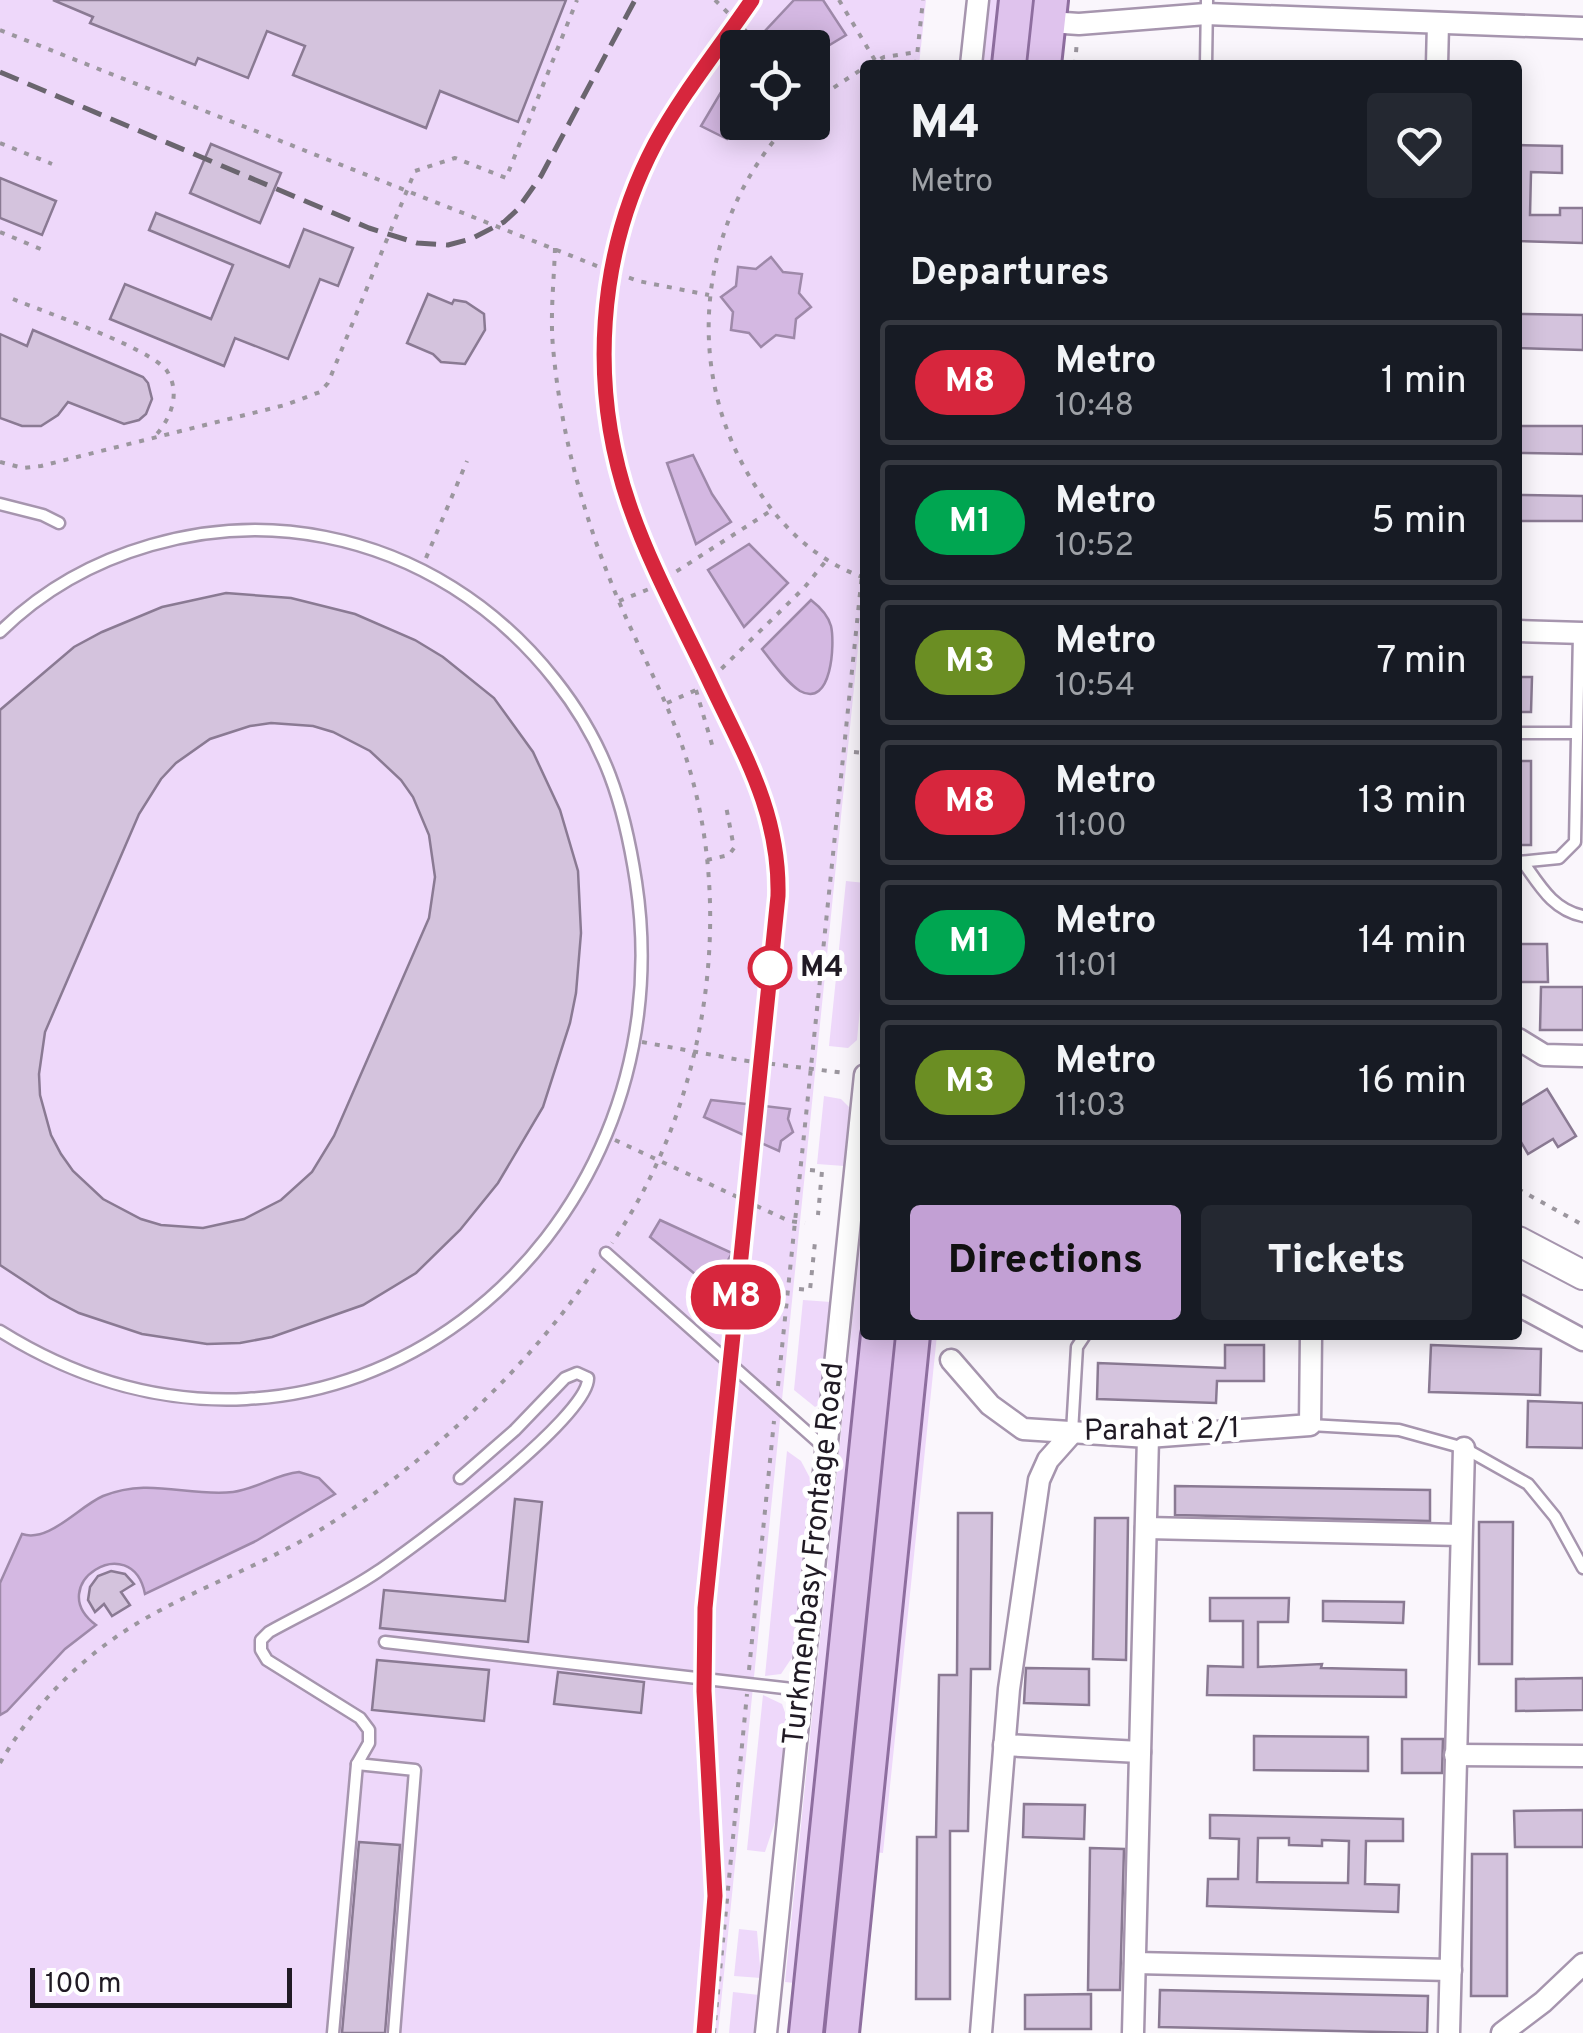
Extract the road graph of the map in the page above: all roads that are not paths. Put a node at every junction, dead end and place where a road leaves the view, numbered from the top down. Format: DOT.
graph roads {
  1 [pos="978,0"];
  2 [pos="1016,0"];
  3 [pos="1206,7"];
  4 [pos="1050,11"];
  5 [pos="1583,13"];
  6 [pos="1438,23"];
  7 [pos="1583,28"];
  8 [pos="972,60"];
  9 [pos="1010,60"];
  10 [pos="1045,60"];
  11 [pos="1206,60"];
  12 [pos="1437,60"];
  13 [pos="0,504"];
  14 [pos="59,523"];
  15 [pos="0,632"];
  16 [pos="1522,632"];
  17 [pos="1581,633"];
  18 [pos="1522,733"];
  19 [pos="1576,733"];
  20 [pos="1578,801"];
  21 [pos="1522,862"];
  22 [pos="1522,864"];
  23 [pos="1583,916"];
  24 [pos="1522,1041"];
  25 [pos="1583,1056"];
  26 [pos="860,1123"];
  27 [pos="1522,1243"];
  28 [pos="606,1252"];
  29 [pos="1583,1275"];
  30 [pos="1522,1307"];
  31 [pos="0,1332"];
  32 [pos="877,1340"];
  33 [pos="912,1340"];
  34 [pos="1082,1340"];
  35 [pos="1311,1340"];
  36 [pos="1583,1340"];
  37 [pos="951,1360"];
  38 [pos="1310,1425"];
  39 [pos="1072,1433"];
  40 [pos="1148,1437"];
  41 [pos="1464,1448"];
  42 [pos="826,1449"];
  43 [pos="460,1478"];
  44 [pos="1146,1528"];
  45 [pos="1461,1535"];
  46 [pos="1583,1568"];
  47 [pos="385,1642"];
  48 [pos="800,1690"];
  49 [pos="1004,1746"];
  50 [pos="1140,1752"];
  51 [pos="1454,1755"];
  52 [pos="1583,1756"];
  53 [pos="357,1764"];
  54 [pos="1135,1963"];
  55 [pos="1583,1964"];
  56 [pos="1450,1970"];
  57 [pos="333,2033"];
  58 [pos="394,2033"];
  59 [pos="766,2033"];
  60 [pos="806,2033"];
  61 [pos="842,2033"];
  62 [pos="981,2033"];
  63 [pos="1133,2033"];
  64 [pos="1449,2033"];
  65 [pos="1502,2033"];
  1 -- 8 [label="street"];
  2 -- 9 [label="main road"];
  3 -- 4 [label="street"];
  3 -- 6 [label="street"];
  3 -- 11 [label="lane"];
  4 -- 10 [label="main road"];
  5 -- 7 [label="lane"];
  6 -- 7 [label="street"];
  6 -- 12 [label="street"];
  13 -- 14 [label="lane"];
  15 -- 31 [label="lane"];
  16 -- 17 [label="street"];
  17 -- 19 [label="lane"];
  18 -- 19 [label="lane"];
  19 -- 20 [label="lane"];
  20 -- 21 [label="lane"];
  22 -- 23 [label="lane"];
  24 -- 25 [label="street"];
  26 -- 42 [label="street, Turkmenbasy Frontage Road"];
  27 -- 29 [label="street"];
  28 -- 42 [label="lane"];
  30 -- 36 [label="street"];
  32 -- 60 [label="main road"];
  33 -- 61 [label="main road"];
  34 -- 39 [label="lane"];
  35 -- 38 [label="street"];
  37 -- 39 [label="street, Parahat 2/1"];
  38 -- 40 [label="street, Parahat 2/1"];
  38 -- 41 [label="lane"];
  39 -- 40 [label="street, Parahat 2/1"];
  39 -- 49 [label="street"];
  40 -- 44 [label="street"];
  41 -- 45 [label="street"];
  41 -- 46 [label="lane"];
  42 -- 48 [label="street, Turkmenbasy Frontage Road"];
  43 -- 53 [label="lane"];
  44 -- 45 [label="street"];
  44 -- 50 [label="street"];
  45 -- 51 [label="street"];
  47 -- 48 [label="lane"];
  48 -- 59 [label="street, Turkmenbasy Frontage Road"];
  49 -- 50 [label="street"];
  49 -- 62 [label="street"];
  50 -- 54 [label="street"];
  51 -- 52 [label="street"];
  51 -- 56 [label="street"];
  53 -- 57 [label="lane"];
  53 -- 58 [label="lane"];
  54 -- 56 [label="street"];
  54 -- 63 [label="street"];
  55 -- 65 [label="street"];
  56 -- 64 [label="street"];
}
